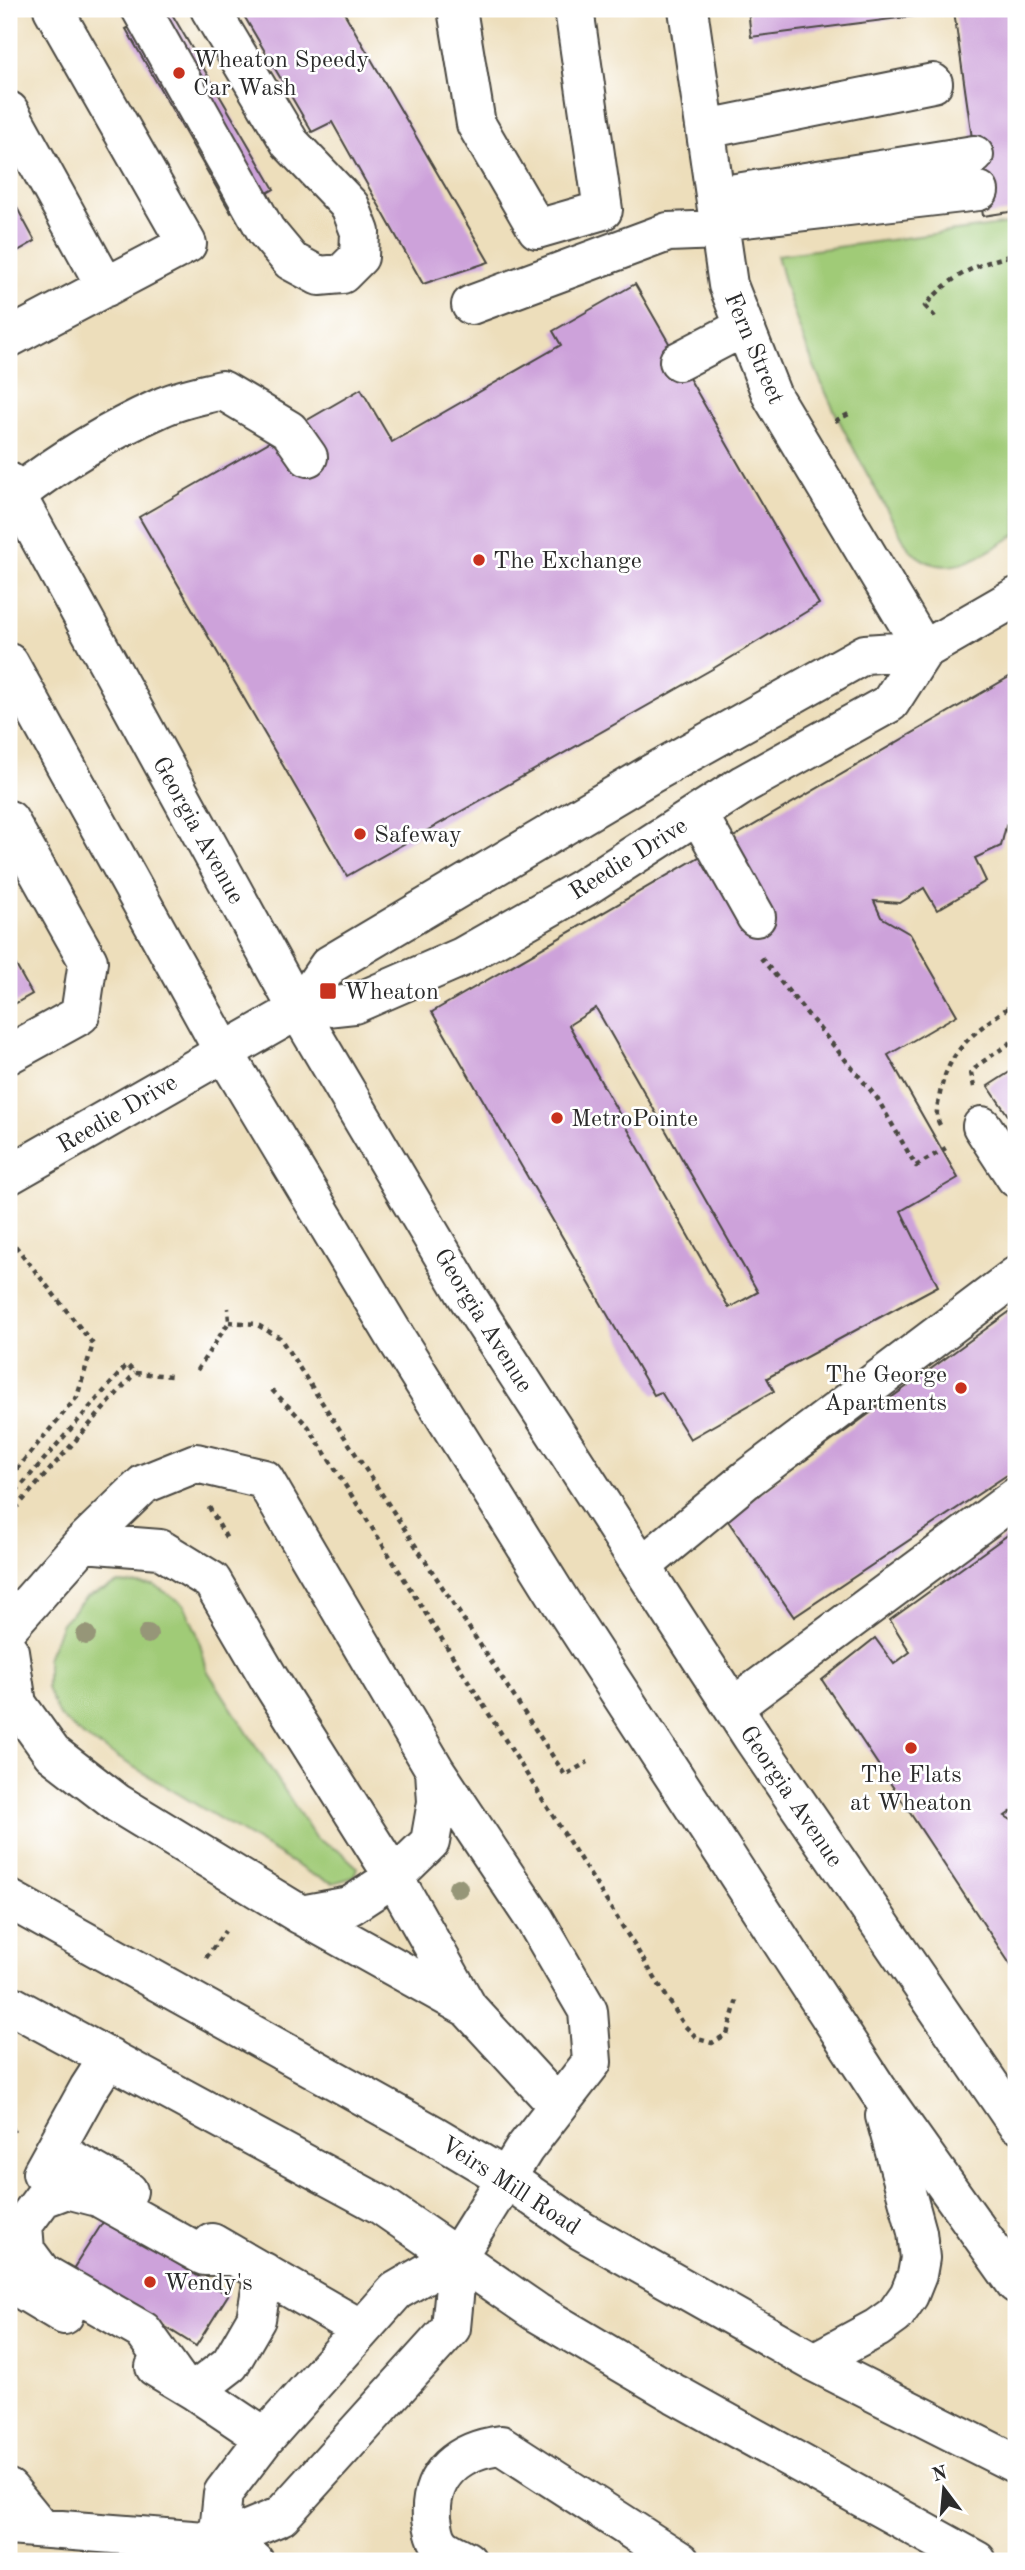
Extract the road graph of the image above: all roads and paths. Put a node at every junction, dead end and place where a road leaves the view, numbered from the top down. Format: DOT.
graph roads {
  1 [pos="53,9"];
  2 [pos="141,9"];
  3 [pos="210,9"];
  4 [pos="457,9"];
  5 [pos="573,9"];
  6 [pos="688,9"];
  7 [pos="933,83"];
  8 [pos="9,111"];
  9 [pos="706,129"];
  10 [pos="976,173"];
  11 [pos="718,216"];
  12 [pos="1016,254"];
  13 [pos="106,287"];
  14 [pos="471,305"];
  15 [pos="935,317"];
  16 [pos="744,327"];
  17 [pos="9,338"];
  18 [pos="679,361"];
  19 [pos="849,414"];
  20 [pos="835,421"];
  21 [pos="308,457"];
  22 [pos="12,489"];
  23 [pos="1016,597"];
  24 [pos="924,650"];
  25 [pos="9,663"];
  26 [pos="698,814"];
  27 [pos="9,820"];
  28 [pos="755,933"];
  29 [pos="1016,1002"];
  30 [pos="298,1010"];
  31 [pos="1016,1039"];
  32 [pos="225,1052"];
  33 [pos="9,1054"];
  34 [pos="982,1126"];
  35 [pos="941,1127"];
  36 [pos="946,1136"];
  37 [pos="9,1175"];
  38 [pos="1016,1178"];
  39 [pos="9,1238"];
  40 [pos="1016,1276"];
  41 [pos="228,1308"];
  42 [pos="229,1322"];
  43 [pos="197,1370"];
  44 [pos="135,1373"];
  45 [pos="172,1376"];
  46 [pos="272,1390"];
  47 [pos="9,1478"];
  48 [pos="9,1496"];
  49 [pos="1016,1497"];
  50 [pos="9,1516"];
  51 [pos="83,1543"];
  52 [pos="642,1566"];
  53 [pos="9,1626"];
  54 [pos="9,1651"];
  55 [pos="733,1707"];
  56 [pos="588,1762"];
  57 [pos="435,1770"];
  58 [pos="394,1877"];
  59 [pos="9,1899"];
  60 [pos="301,1914"];
  61 [pos="225,1931"];
  62 [pos="206,1958"];
  63 [pos="738,1996"];
  64 [pos="9,2004"];
  65 [pos="468,2008"];
  66 [pos="109,2057"];
  67 [pos="878,2090"];
  68 [pos="558,2106"];
  69 [pos="9,2118"];
  70 [pos="1016,2123"];
  71 [pos="13,2133"];
  72 [pos="55,2150"];
  73 [pos="506,2178"];
  74 [pos="9,2233"];
  75 [pos="458,2256"];
  76 [pos="249,2264"];
  77 [pos="9,2282"];
  78 [pos="1016,2284"];
  79 [pos="362,2329"];
  80 [pos="814,2362"];
  81 [pos="186,2385"];
  82 [pos="265,2438"];
  83 [pos="1016,2464"];
  84 [pos="9,2489"];
  85 [pos="25,2526"];
  86 [pos="218,2542"];
  87 [pos="254,2561"];
  88 [pos="467,2561"];
  89 [pos="680,2561"];
  90 [pos="977,2561"];
  1 -- 13 [label="main road"];
  2 -- 3 [label="main road"];
  4 -- 5 [label="main road"];
  6 -- 9 [label="main road, Fern Street"];
  7 -- 9 [label="main road"];
  8 -- 13 [label="main road"];
  9 -- 11 [label="main road, Fern Street"];
  10 -- 11 [label="main road"];
  11 -- 14 [label="main road"];
  11 -- 16 [label="main road, Fern Street"];
  12 -- 15 [label="path"];
  13 -- 17 [label="main road"];
  16 -- 18 [label="main road"];
  16 -- 24 [label="main road, Fern Street"];
  19 -- 20 [label="path"];
  21 -- 22 [label="main road"];
  22 -- 30 [label="main road, Georgia Avenue"];
  23 -- 24 [label="main road, Reedie Drive"];
  24 -- 26 [label="main road, Reedie Drive"];
  24 -- 30 [label="main road, Reedie Drive"];
  25 -- 32 [label="main road"];
  26 -- 28 [label="main road"];
  26 -- 30 [label="main road, Reedie Drive"];
  27 -- 33 [label="main road"];
  28 -- 36 [label="path"];
  29 -- 35 [label="path"];
  30 -- 32 [label="main road, Reedie Drive"];
  30 -- 52 [label="main road, Georgia Avenue"];
  31 -- 34 [label="path"];
  32 -- 37 [label="main road, Reedie Drive"];
  32 -- 67 [label="main road"];
  34 -- 38 [label="main road"];
  39 -- 47 [label="path"];
  40 -- 52 [label="main road"];
  41 -- 42 [label="path"];
  42 -- 43 [label="path"];
  42 -- 56 [label="path"];
  44 -- 45 [label="path"];
  44 -- 48 [label="path"];
  44 -- 50 [label="path"];
  46 -- 63 [label="path"];
  49 -- 55 [label="main road"];
  51 -- 53 [label="main road"];
  51 -- 57 [label="main road"];
  51 -- 58 [label="main road"];
  52 -- 55 [label="main road, Georgia Avenue"];
  54 -- 60 [label="main road"];
  55 -- 70 [label="main road, Georgia Avenue"];
  57 -- 58 [label="main road"];
  57 -- 68 [label="main road"];
  58 -- 60 [label="main road"];
  58 -- 65 [label="main road"];
  59 -- 73 [label="main road, Veirs Mill Road"];
  60 -- 65 [label="main road"];
  61 -- 62 [label="path"];
  64 -- 66 [label="main road"];
  65 -- 68 [label="main road"];
  66 -- 72 [label="main road"];
  66 -- 75 [label="main road"];
  67 -- 78 [label="main road"];
  67 -- 80 [label="main road"];
  68 -- 73 [label="main road"];
  69 -- 71 [label="path"];
  72 -- 74 [label="main road"];
  72 -- 76 [label="main road"];
  73 -- 75 [label="main road"];
  73 -- 80 [label="main road, Veirs Mill Road"];
  75 -- 79 [label="main road"];
  75 -- 86 [label="main road"];
  75 -- 90 [label="main road"];
  76 -- 79 [label="main road"];
  76 -- 81 [label="main road"];
  76 -- 81 [label="main road"];
  77 -- 81 [label="main road"];
  79 -- 82 [label="main road"];
  80 -- 83 [label="main road, Veirs Mill Road"];
  81 -- 82 [label="main road"];
  82 -- 86 [label="main road"];
  84 -- 85 [label="main road"];
  85 -- 86 [label="main road"];
  86 -- 87 [label="main road"];
  88 -- 89 [label="main road"];
}
